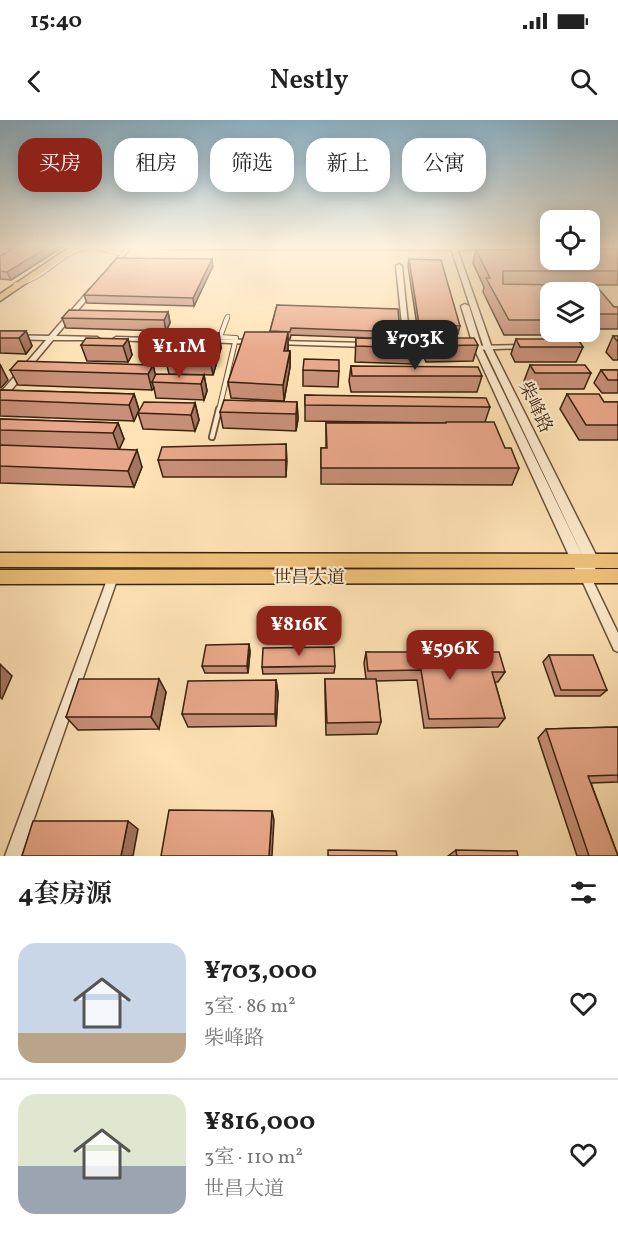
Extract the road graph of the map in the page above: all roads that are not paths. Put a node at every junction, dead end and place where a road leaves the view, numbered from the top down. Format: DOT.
graph roads {
  1 [pos="22,281"];
  2 [pos="29,281"];
  3 [pos="401,281"];
  4 [pos="462,281"];
  5 [pos="18,284"];
  6 [pos="94,288"];
  7 [pos="0,293"];
  8 [pos="0,298"];
  9 [pos="228,316"];
  10 [pos="0,337"];
  11 [pos="51,338"];
  12 [pos="189,341"];
  13 [pos="201,341"];
  14 [pos="235,341"];
  15 [pos="258,342"];
  16 [pos="270,342"];
  17 [pos="373,345"];
  18 [pos="396,346"];
  19 [pos="407,346"];
  20 [pos="442,347"];
  21 [pos="466,347"];
  22 [pos="528,347"];
  23 [pos="483,348"];
  24 [pos="0,398"];
  25 [pos="212,437"];
  26 [pos="0,560"];
  27 [pos="618,561"];
  28 [pos="585,566"];
  29 [pos="618,576"];
  30 [pos="0,577"];
  31 [pos="112,577"];
  32 [pos="618,646"];
  33 [pos="13,856"];
  1 -- 5 [label="main road"];
  2 -- 5 [label="lane"];
  3 -- 19 [label="street"];
  4 -- 23 [label="street, 柴峰路"];
  5 -- 7 [label="main road"];
  5 -- 8 [label="main road"];
  6 -- 11 [label="street"];
  9 -- 14 [label="lane"];
  10 -- 11 [label="street"];
  11 -- 12 [label="street"];
  11 -- 24 [label="street"];
  13 -- 14 [label="street"];
  14 -- 15 [label="street"];
  14 -- 25 [label="lane"];
  16 -- 17 [label="street"];
  18 -- 19 [label="street"];
  19 -- 20 [label="street"];
  21 -- 23 [label="street"];
  22 -- 23 [label="street"];
  23 -- 28 [label="street, 柴峰路"];
  26 -- 28 [label="main road, 世昌大道"];
  27 -- 28 [label="main road, 世昌大道"];
  28 -- 29 [label="main road, 世昌大道"];
  28 -- 31 [label="main road, 世昌大道"];
  28 -- 32 [label="street, 柴峰路"];
  30 -- 31 [label="main road, 世昌大道"];
  31 -- 33 [label="street"];
}
